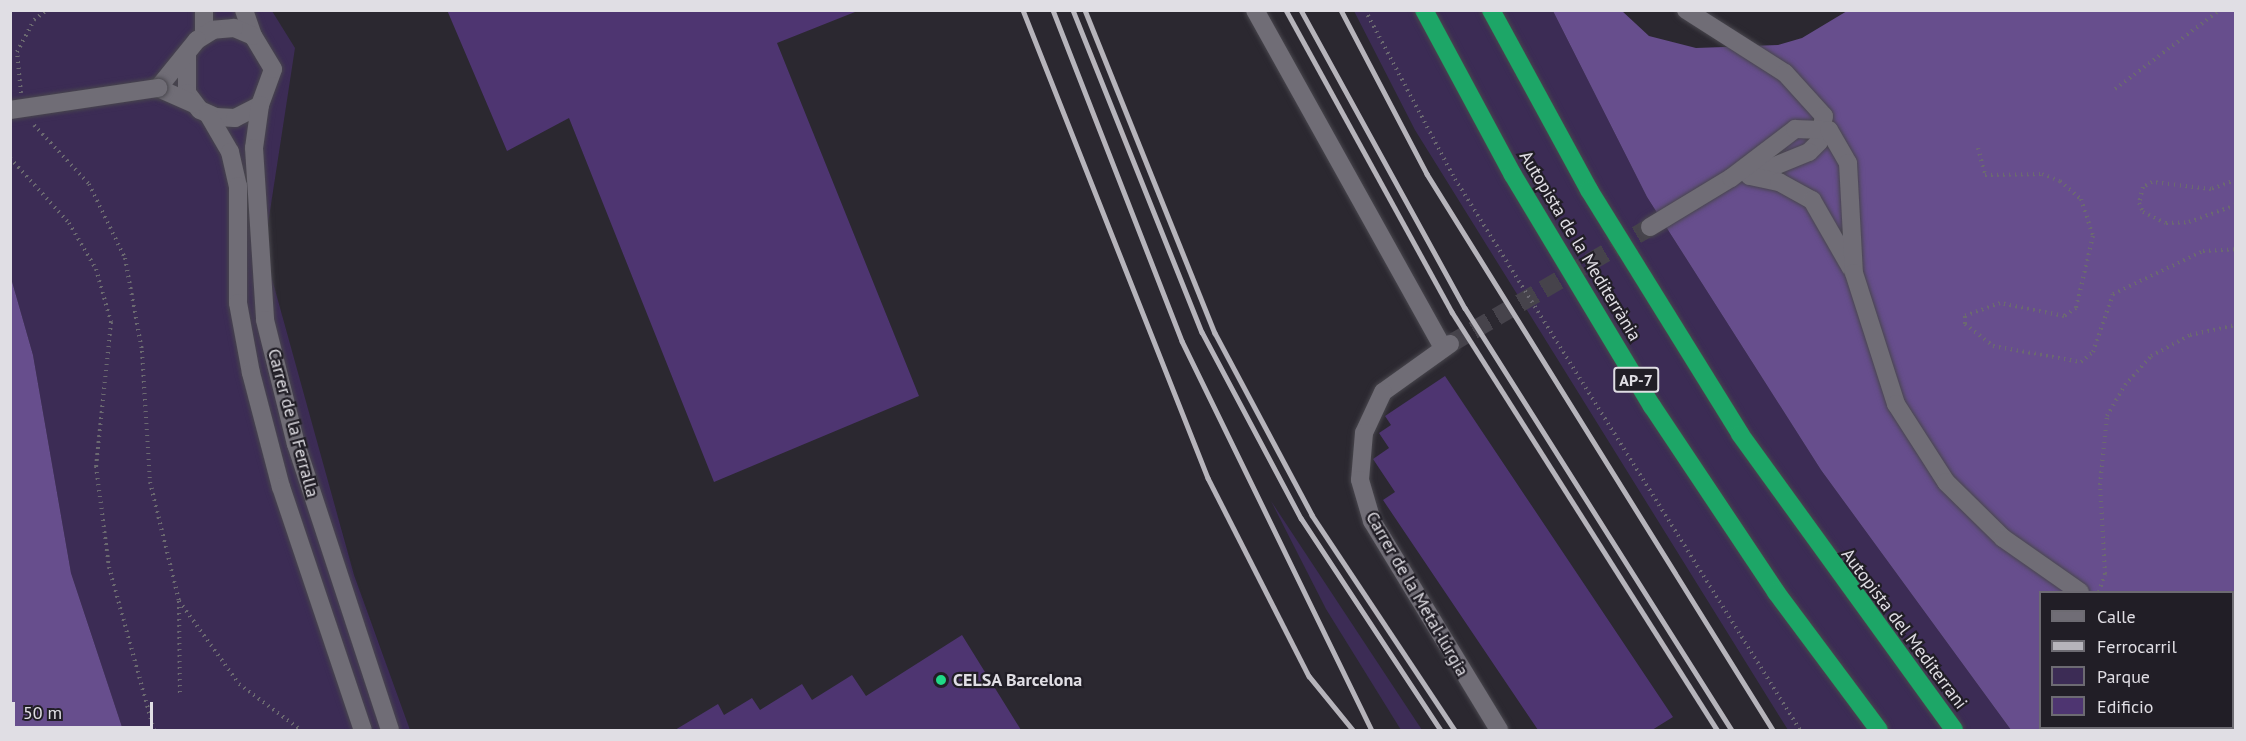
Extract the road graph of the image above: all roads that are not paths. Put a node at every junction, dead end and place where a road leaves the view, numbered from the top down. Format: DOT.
graph roads {
  1 [pos="204,10"];
  2 [pos="244,10"];
  3 [pos="1255,10"];
  4 [pos="1424,10"];
  5 [pos="1491,10"];
  6 [pos="1686,10"];
  7 [pos="204,35"];
  8 [pos="253,36"];
  9 [pos="187,54"];
  10 [pos="158,88"];
  11 [pos="16,103"];
  12 [pos="260,105"];
  13 [pos="201,109"];
  14 [pos="1823,128"];
  15 [pos="1750,176"];
  16 [pos="1731,178"];
  17 [pos="1650,227"];
  18 [pos="1854,273"];
  19 [pos="1820,552"];
  20 [pos="2079,591"];
  21 [pos="363,730"];
  22 [pos="390,730"];
  23 [pos="1499,730"];
  24 [pos="1879,730"];
  25 [pos="1954,730"];
  1 -- 7 [label="street"];
  2 -- 8 [label="street"];
  3 -- 23 [label="street, Carrer de la Metal·lúrgia"];
  4 -- 24 [label="highway, Autopista de la Mediterrània / AP-7"];
  5 -- 19 [label="highway, Autopista de la Mediterrània"];
  6 -- 14 [label="street"];
  7 -- 8 [label="street"];
  7 -- 9 [label="street"];
  8 -- 12 [label="street"];
  9 -- 10 [label="street"];
  9 -- 13 [label="street"];
  10 -- 11 [label="street, bridge"];
  10 -- 13 [label="street"];
  12 -- 13 [label="street"];
  12 -- 22 [label="street, Carrer de la Ferralla"];
  13 -- 21 [label="street, Carrer de la Ferralla"];
  14 -- 15 [label="street"];
  14 -- 16 [label="street"];
  14 -- 18 [label="street"];
  15 -- 16 [label="street"];
  15 -- 18 [label="street"];
  16 -- 17 [label="street"];
  18 -- 20 [label="street"];
  19 -- 25 [label="highway, Autopista del Mediterrani"];
}
